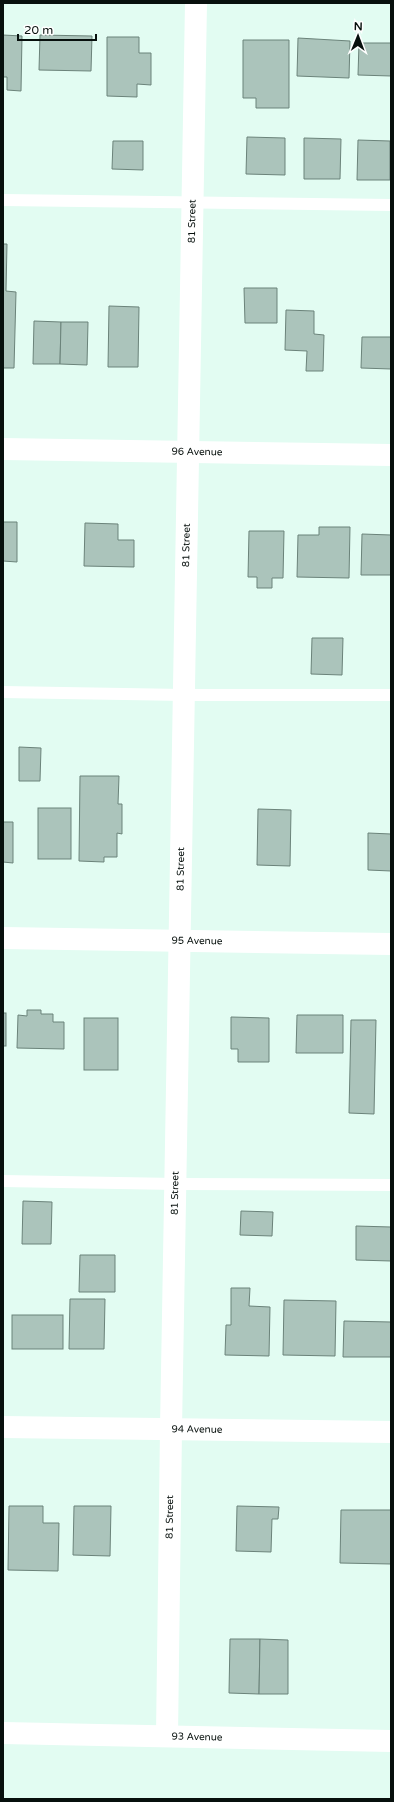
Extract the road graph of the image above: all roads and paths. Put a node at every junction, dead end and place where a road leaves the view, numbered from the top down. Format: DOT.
graph roads {
  1 [pos="196,3"];
  2 [pos="3,200"];
  3 [pos="192,203"];
  4 [pos="391,205"];
  5 [pos="3,449"];
  6 [pos="188,452"];
  7 [pos="391,455"];
  8 [pos="3,692"];
  9 [pos="184,695"];
  10 [pos="391,695"];
  11 [pos="3,938"];
  12 [pos="180,942"];
  13 [pos="391,944"];
  14 [pos="3,1181"];
  15 [pos="176,1184"];
  16 [pos="391,1185"];
  17 [pos="3,1427"];
  18 [pos="171,1429"];
  19 [pos="391,1432"];
  20 [pos="3,1733"];
  21 [pos="167,1736"];
  22 [pos="391,1741"];
  1 -- 3 [label="street, 81 Street"];
  2 -- 3 [label="lane"];
  3 -- 4 [label="lane"];
  3 -- 6 [label="street, 81 Street"];
  5 -- 6 [label="street, 96 Avenue"];
  6 -- 7 [label="street, 96 Avenue"];
  6 -- 9 [label="street, 81 Street"];
  8 -- 9 [label="lane"];
  9 -- 10 [label="lane"];
  9 -- 12 [label="street, 81 Street"];
  11 -- 12 [label="street, 95 Avenue"];
  12 -- 13 [label="street, 95 Avenue"];
  12 -- 15 [label="street, 81 Street"];
  14 -- 15 [label="lane"];
  15 -- 16 [label="lane"];
  15 -- 18 [label="street, 81 Street"];
  17 -- 18 [label="street, 94 Avenue"];
  18 -- 19 [label="street, 94 Avenue"];
  18 -- 21 [label="street, 81 Street"];
  20 -- 21 [label="street, 93 Avenue"];
  21 -- 22 [label="street, 93 Avenue"];
}
